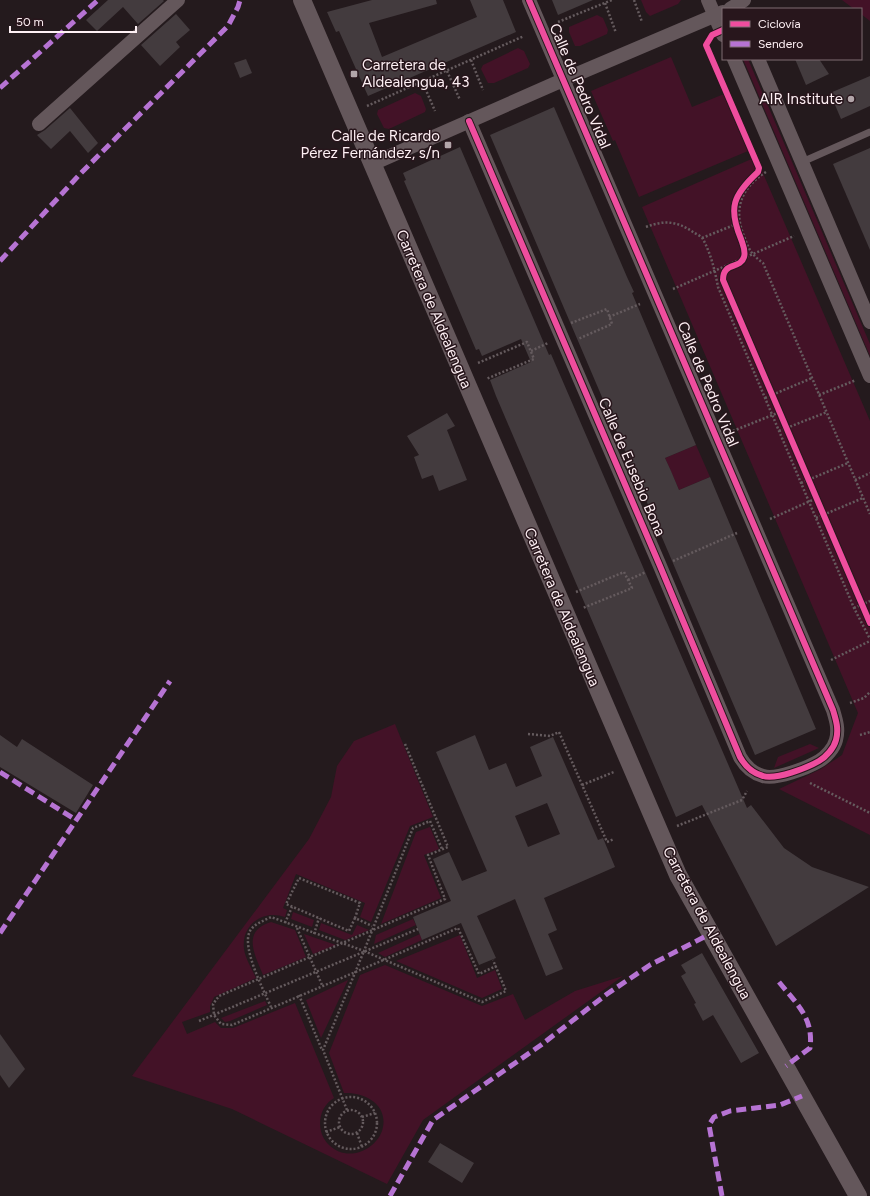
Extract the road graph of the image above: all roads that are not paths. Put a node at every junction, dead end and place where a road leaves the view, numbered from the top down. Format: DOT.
graph roads {
  1 [pos="178,0"];
  2 [pos="302,0"];
  3 [pos="529,0"];
  4 [pos="708,0"];
  5 [pos="731,8"];
  6 [pos="722,12"];
  7 [pos="734,60"];
  8 [pos="758,60"];
  9 [pos="563,80"];
  10 [pos="469,121"];
  11 [pos="39,124"];
  12 [pos="870,132"];
  13 [pos="802,162"];
  14 [pos="372,164"];
  15 [pos="870,322"];
  16 [pos="870,376"];
  17 [pos="804,767"];
  18 [pos="858,1196"];
  1 -- 11 [label="street"];
  2 -- 14 [label="street, Carretera de Aldealengua"];
  3 -- 9 [label="street, Calle de Pedro Vidal"];
  4 -- 5 [label="street"];
  6 -- 9 [label="street"];
  7 -- 16 [label="street"];
  8 -- 13 [label="street"];
  9 -- 10 [label="street"];
  9 -- 17 [label="street, Calle de Pedro Vidal"];
  10 -- 14 [label="street"];
  10 -- 17 [label="street, Calle de Eusebio Bona"];
  12 -- 13 [label="lane"];
  13 -- 15 [label="street"];
  14 -- 18 [label="street, Carretera de Aldealengua"];
}
